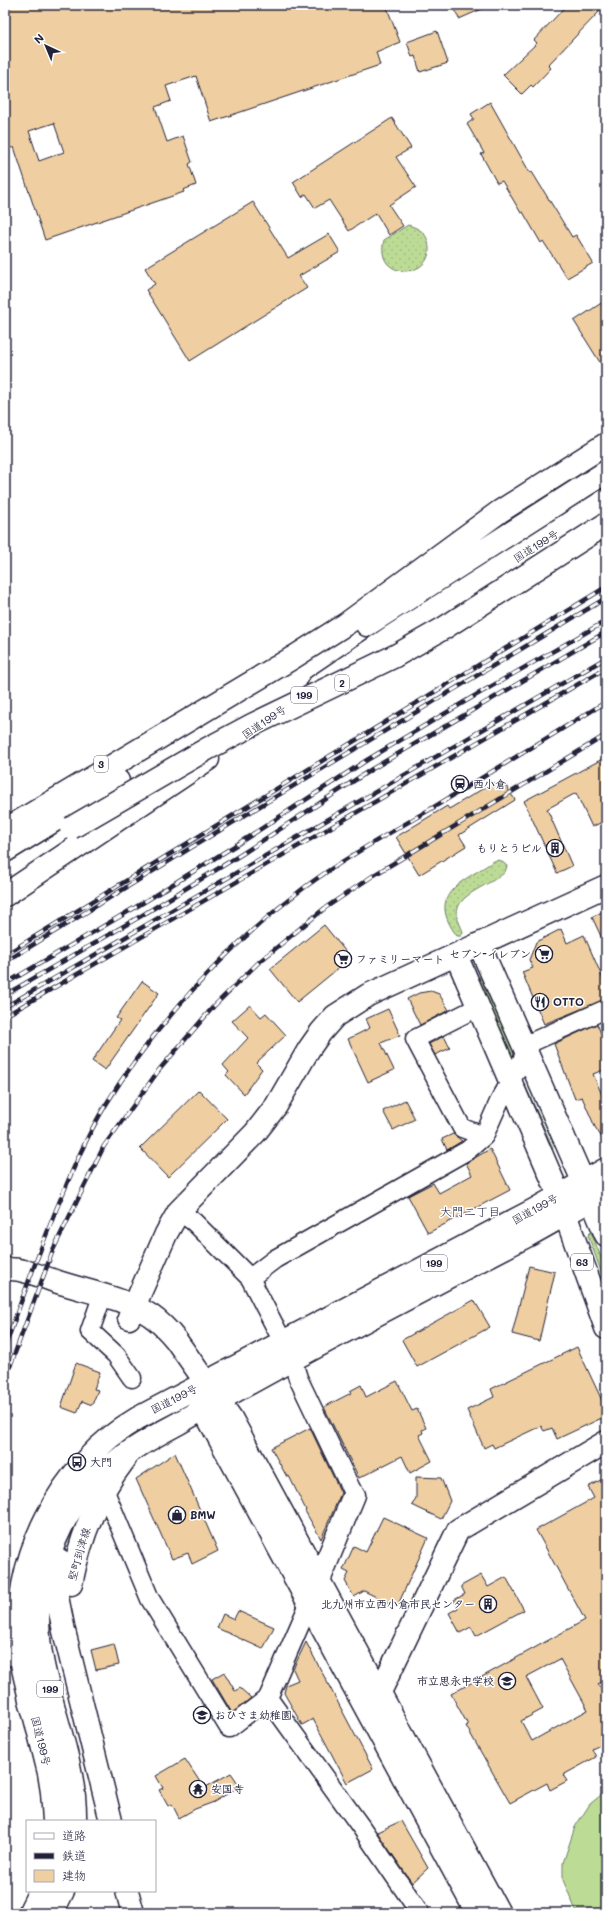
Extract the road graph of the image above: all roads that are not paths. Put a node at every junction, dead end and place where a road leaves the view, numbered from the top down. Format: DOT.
graph roads {
  1 [pos="601,447"];
  2 [pos="606,472"];
  3 [pos="606,500"];
  4 [pos="606,524"];
  5 [pos="196,715"];
  6 [pos="5,813"];
  7 [pos="5,830"];
  8 [pos="5,851"];
  9 [pos="5,864"];
  10 [pos="606,886"];
  11 [pos="5,895"];
  12 [pos="479,944"];
  13 [pos="456,955"];
  14 [pos="478,1007"];
  15 [pos="606,1009"];
  16 [pos="527,1054"];
  17 [pos="510,1084"];
  18 [pos="484,1136"];
  19 [pos="606,1169"];
  20 [pos="594,1191"];
  21 [pos="562,1205"];
  22 [pos="179,1211"];
  23 [pos="606,1235"];
  24 [pos="5,1270"];
  25 [pos="250,1278"];
  26 [pos="101,1299"];
  27 [pos="132,1312"];
  28 [pos="606,1328"];
  29 [pos="288,1351"];
  30 [pos="132,1378"];
  31 [pos="206,1395"];
  32 [pos="606,1442"];
  33 [pos="134,1449"];
  34 [pos="104,1489"];
  35 [pos="354,1495"];
  36 [pos="52,1508"];
  37 [pos="49,1557"];
  38 [pos="26,1577"];
  39 [pos="319,1581"];
  40 [pos="71,1584"];
  41 [pos="309,1604"];
  42 [pos="40,1646"];
  43 [pos="12,1655"];
  44 [pos="75,1673"];
  45 [pos="371,1697"];
  46 [pos="268,1698"];
  47 [pos="54,1820"];
  48 [pos="75,1820"];
  49 [pos="110,1820"];
  50 [pos="40,1892"];
  51 [pos="62,1892"];
  52 [pos="127,1892"];
  53 [pos="29,1913"];
  54 [pos="52,1913"];
  55 [pos="133,1913"];
  56 [pos="420,1913"];
  57 [pos="477,1913"];
  58 [pos="499,1913"];
  1 -- 5 [label="main road"];
  2 -- 8 [label="main road, 199"];
  3 -- 11 [label="main road, 国道199号 / 199"];
  4 -- 9 [label="main road, 2, bridge"];
  5 -- 6 [label="main road, 3"];
  5 -- 7 [label="main road"];
  10 -- 12 [label="main road"];
  12 -- 13 [label="main road"];
  12 -- 16 [label="main road"];
  13 -- 14 [label="main road"];
  13 -- 22 [label="main road"];
  14 -- 17 [label="main road"];
  14 -- 18 [label="street"];
  15 -- 16 [label="street"];
  16 -- 17 [label="street"];
  16 -- 20 [label="main road"];
  17 -- 18 [label="street"];
  17 -- 21 [label="main road"];
  18 -- 25 [label="street"];
  19 -- 20 [label="main road, 国道199号 / 199"];
  20 -- 21 [label="main road, 国道199号 / 199"];
  20 -- 23 [label="main road"];
  21 -- 28 [label="main road, 63"];
  21 -- 29 [label="main road, 国道199号 / 199"];
  22 -- 25 [label="street"];
  22 -- 27 [label="main road"];
  24 -- 26 [label="main road"];
  25 -- 29 [label="street"];
  26 -- 27 [label="main road"];
  26 -- 30 [label="street"];
  27 -- 31 [label="main road"];
  29 -- 31 [label="main road, 国道199号 / 199"];
  29 -- 35 [label="street"];
  31 -- 33 [label="main road, 国道199号 / 199"];
  31 -- 36 [label="main road, 国道199号 / 199"];
  31 -- 39 [label="main road"];
  31 -- 41 [label="main road"];
  32 -- 45 [label="main road"];
  33 -- 34 [label="main road, 堅町到津線"];
  33 -- 37 [label="main road, 国道199号 / 199"];
  34 -- 40 [label="main road, 堅町到津線"];
  34 -- 46 [label="street"];
  35 -- 39 [label="main road"];
  36 -- 37 [label="main road"];
  36 -- 38 [label="main road, 国道199号 / 199"];
  37 -- 38 [label="main road"];
  37 -- 40 [label="main road"];
  37 -- 42 [label="main road, 国道199号 / 199"];
  37 -- 44 [label="main road, 堅町到津線"];
  38 -- 43 [label="main road, 国道199号 / 199"];
  39 -- 41 [label="main road"];
  39 -- 45 [label="main road"];
  40 -- 44 [label="main road, 堅町到津線"];
  41 -- 45 [label="main road"];
  41 -- 46 [label="street"];
  42 -- 43 [label="street"];
  42 -- 48 [label="main road, 国道199号 / 199"];
  43 -- 47 [label="main road, 国道199号 / 199"];
  44 -- 49 [label="main road, 堅町到津線"];
  45 -- 57 [label="main road"];
  45 -- 58 [label="main road"];
  46 -- 56 [label="street"];
  50 -- 53 [label="main road"];
  51 -- 54 [label="main road"];
  52 -- 55 [label="main road"];
}
